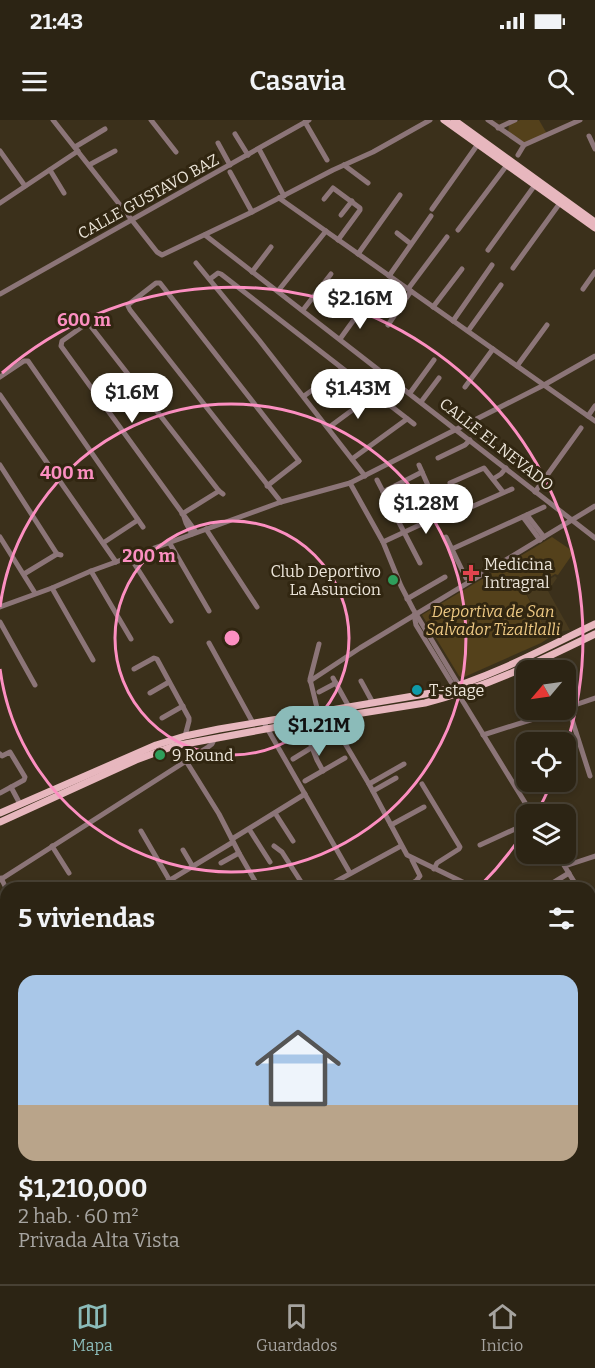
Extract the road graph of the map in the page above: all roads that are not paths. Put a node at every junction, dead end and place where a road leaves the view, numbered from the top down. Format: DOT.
graph roads {
  1 [pos="53,120"];
  2 [pos="151,120"];
  3 [pos="430,120"];
  4 [pos="444,120"];
  5 [pos="454,120"];
  6 [pos="488,120"];
  7 [pos="515,120"];
  8 [pos="580,120"];
  9 [pos="307,121"];
  10 [pos="498,128"];
  11 [pos="105,129"];
  12 [pos="235,134"];
  13 [pos="589,136"];
  14 [pos="218,143"];
  15 [pos="478,144"];
  16 [pos="524,145"];
  17 [pos="76,149"];
  18 [pos="259,149"];
  19 [pos="595,149"];
  20 [pos="115,151"];
  21 [pos="176,152"];
  22 [pos="1,155"];
  23 [pos="248,155"];
  24 [pos="518,155"];
  25 [pos="327,160"];
  26 [pos="89,165"];
  27 [pos="230,165"];
  28 [pos="344,165"];
  29 [pos="507,165"];
  30 [pos="50,170"];
  31 [pos="230,172"];
  32 [pos="368,183"];
  33 [pos="536,185"];
  34 [pos="25,186"];
  35 [pos="64,193"];
  36 [pos="400,195"];
  37 [pos="281,196"];
  38 [pos="324,199"];
  39 [pos="352,201"];
  40 [pos="0,203"];
  41 [pos="561,203"];
  42 [pos="432,209"];
  43 [pos="252,212"];
  44 [pos="341,215"];
  45 [pos="431,216"];
  46 [pos="132,220"];
  47 [pos="595,222"];
  48 [pos="595,228"];
  49 [pos="458,230"];
  50 [pos="326,231"];
  51 [pos="397,233"];
  52 [pos="205,235"];
  53 [pos="447,237"];
  54 [pos="338,240"];
  55 [pos="411,244"];
  56 [pos="271,247"];
  57 [pos="488,250"];
  58 [pos="358,254"];
  59 [pos="196,263"];
  60 [pos="492,266"];
  61 [pos="513,268"];
  62 [pos="462,269"];
  63 [pos="252,272"];
  64 [pos="595,272"];
  65 [pos="331,274"];
  66 [pos="389,276"];
  67 [pos="210,279"];
  68 [pos="501,285"];
  69 [pos="583,289"];
  70 [pos="409,290"];
  71 [pos="278,291"];
  72 [pos="0,294"];
  73 [pos="433,307"];
  74 [pos="369,308"];
  75 [pos="303,310"];
  76 [pos="453,321"];
  77 [pos="388,325"];
  78 [pos="547,325"];
  79 [pos="468,331"];
  80 [pos="340,339"];
  81 [pos="493,349"];
  82 [pos="595,356"];
  83 [pos="434,360"];
  84 [pos="517,366"];
  85 [pos="342,369"];
  86 [pos="0,377"];
  87 [pos="439,378"];
  88 [pos="544,385"];
  89 [pos="465,387"];
  90 [pos="410,393"];
  91 [pos="374,394"];
  92 [pos="0,395"];
  93 [pos="304,396"];
  94 [pos="421,402"];
  95 [pos="595,406"];
  96 [pos="588,416"];
  97 [pos="407,419"];
  98 [pos="595,421"];
  99 [pos="414,424"];
  100 [pos="328,428"];
  101 [pos="581,428"];
  102 [pos="456,429"];
  103 [pos="469,439"];
  104 [pos="438,458"];
  105 [pos="352,459"];
  106 [pos="0,465"];
  107 [pos="419,465"];
  108 [pos="505,467"];
  109 [pos="422,472"];
  110 [pos="365,476"];
  111 [pos="492,477"];
  112 [pos="377,480"];
  113 [pos="350,483"];
  114 [pos="450,483"];
  115 [pos="267,486"];
  116 [pos="512,489"];
  117 [pos="383,492"];
  118 [pos="503,492"];
  119 [pos="535,492"];
  120 [pos="281,502"];
  121 [pos="595,506"];
  122 [pos="544,507"];
  123 [pos="452,510"];
  124 [pos="462,511"];
  125 [pos="441,515"];
  126 [pos="183,516"];
  127 [pos="525,516"];
  128 [pos="138,520"];
  129 [pos="572,521"];
  130 [pos="143,527"];
  131 [pos="206,529"];
  132 [pos="404,532"];
  133 [pos="194,533"];
  134 [pos="0,537"];
  135 [pos="446,537"];
  136 [pos="595,538"];
  137 [pos="542,539"];
  138 [pos="169,542"];
  139 [pos="383,542"];
  140 [pos="103,543"];
  141 [pos="452,549"];
  142 [pos="130,557"];
  143 [pos="116,562"];
  144 [pos="420,563"];
  145 [pos="91,571"];
  146 [pos="24,574"];
  147 [pos="445,577"];
  148 [pos="466,578"];
  149 [pos="52,588"];
  150 [pos="35,593"];
  151 [pos="407,599"];
  152 [pos="0,607"];
  153 [pos="257,607"];
  154 [pos="209,611"];
  155 [pos="414,613"];
  156 [pos="171,621"];
  157 [pos="0,622"];
  158 [pos="595,624"];
  159 [pos="595,634"];
  160 [pos="131,639"];
  161 [pos="209,643"];
  162 [pos="319,644"];
  163 [pos="93,660"];
  164 [pos="134,669"];
  165 [pos="310,681"];
  166 [pos="361,681"];
  167 [pos="169,682"];
  168 [pos="35,685"];
  169 [pos="459,690"];
  170 [pos="319,692"];
  171 [pos="150,693"];
  172 [pos="595,698"];
  173 [pos="374,702"];
  174 [pos="576,704"];
  175 [pos="183,706"];
  176 [pos="349,707"];
  177 [pos="318,712"];
  178 [pos="162,718"];
  179 [pos="330,718"];
  180 [pos="529,720"];
  181 [pos="569,720"];
  182 [pos="262,722"];
  183 [pos="252,723"];
  184 [pos="293,724"];
  185 [pos="267,729"];
  186 [pos="288,733"];
  187 [pos="306,735"];
  188 [pos="332,735"];
  189 [pos="483,735"];
  190 [pos="185,736"];
  191 [pos="215,738"];
  192 [pos="313,747"];
  193 [pos="0,754"];
  194 [pos="345,758"];
  195 [pos="293,759"];
  196 [pos="186,761"];
  197 [pos="404,764"];
  198 [pos="323,771"];
  199 [pos="590,776"];
  200 [pos="396,778"];
  201 [pos="305,781"];
  202 [pos="369,784"];
  203 [pos="422,784"];
  204 [pos="11,787"];
  205 [pos="373,791"];
  206 [pos="0,793"];
  207 [pos="305,794"];
  208 [pos="20,804"];
  209 [pos="526,804"];
  210 [pos="424,807"];
  211 [pos="0,813"];
  212 [pos="275,813"];
  213 [pos="0,822"];
  214 [pos="391,825"];
  215 [pos="249,829"];
  216 [pos="516,829"];
  217 [pos="141,831"];
  218 [pos="233,840"];
  219 [pos="293,841"];
  220 [pos="480,845"];
  221 [pos="52,846"];
  222 [pos="274,846"];
  223 [pos="401,846"];
  224 [pos="183,850"];
  225 [pos="239,853"];
  226 [pos="595,856"];
  227 [pos="411,858"];
  228 [pos="270,862"];
  229 [pos="221,863"];
  230 [pos="566,866"];
  231 [pos="193,867"];
  232 [pos="434,869"];
  233 [pos="69,873"];
  234 [pos="350,873"];
  235 [pos="569,873"];
  236 [pos="0,879"];
  237 [pos="170,881"];
  238 [pos="256,882"];
  239 [pos="301,882"];
  240 [pos="338,882"];
  241 [pos="415,882"];
  242 [pos="462,882"];
  243 [pos="553,882"];
  244 [pos="574,882"];
  1 -- 17 [label="street"];
  2 -- 21 [label="street"];
  3 -- 28 [label="street"];
  4 -- 15 [label="main road"];
  5 -- 47 [label="main road"];
  6 -- 10 [label="street"];
  7 -- 10 [label="street"];
  8 -- 16 [label="street"];
  9 -- 18 [label="street, CALLE GUSTAVO BAZ"];
  9 -- 25 [label="street"];
  10 -- 16 [label="street"];
  11 -- 17 [label="street"];
  12 -- 23 [label="street"];
  13 -- 19 [label="street"];
  14 -- 27 [label="street"];
  15 -- 29 [label="main road"];
  15 -- 42 [label="street"];
  16 -- 24 [label="street"];
  17 -- 26 [label="street"];
  17 -- 30 [label="street"];
  18 -- 23 [label="street, CALLE GUSTAVO BAZ"];
  18 -- 37 [label="street"];
  20 -- 26 [label="street"];
  22 -- 34 [label="street"];
  23 -- 27 [label="street, CALLE GUSTAVO BAZ"];
  26 -- 46 [label="street"];
  27 -- 46 [label="street, CALLE GUSTAVO BAZ"];
  28 -- 32 [label="street"];
  28 -- 37 [label="street"];
  29 -- 33 [label="main road"];
  29 -- 49 [label="street"];
  30 -- 34 [label="street"];
  30 -- 35 [label="street"];
  31 -- 43 [label="street"];
  33 -- 41 [label="main road"];
  33 -- 57 [label="street"];
  34 -- 40 [label="street"];
  36 -- 58 [label="street"];
  37 -- 43 [label="street"];
  37 -- 50 [label="street"];
  38 -- 39 [label="street"];
  39 -- 44 [label="street"];
  39 -- 54 [label="street"];
  41 -- 48 [label="main road"];
  41 -- 61 [label="street"];
  43 -- 52 [label="street"];
  45 -- 55 [label="street"];
  46 -- 52 [label="street"];
  46 -- 72 [label="street, CALLE GUSTAVO BAZ"];
  50 -- 54 [label="street"];
  50 -- 71 [label="street"];
  51 -- 55 [label="street"];
  52 -- 63 [label="street, CALLE EL NEVADO"];
  53 -- 70 [label="street"];
  54 -- 58 [label="street"];
  55 -- 66 [label="street"];
  56 -- 63 [label="street"];
  58 -- 66 [label="street"];
  59 -- 67 [label="street"];
  60 -- 76 [label="street"];
  62 -- 73 [label="street"];
  63 -- 71 [label="street, CALLE EL NEVADO"];
  64 -- 69 [label="street"];
  65 -- 75 [label="street"];
  66 -- 70 [label="street"];
  67 -- 85 [label="street"];
  67 -- 93 [label="street"];
  68 -- 79 [label="street"];
  70 -- 73 [label="street"];
  70 -- 77 [label="street"];
  71 -- 75 [label="street, CALLE EL NEVADO"];
  73 -- 76 [label="street"];
  74 -- 80 [label="street"];
  75 -- 80 [label="street, CALLE EL NEVADO"];
  76 -- 79 [label="street"];
  78 -- 84 [label="street"];
  79 -- 81 [label="street"];
  80 -- 90 [label="street, CALLE EL NEVADO"];
  81 -- 84 [label="street"];
  81 -- 89 [label="street"];
  82 -- 88 [label="street"];
  83 -- 90 [label="street"];
  84 -- 88 [label="street"];
  85 -- 91 [label="street"];
  85 -- 93 [label="street"];
  86 -- 128 [label="street"];
  87 -- 94 [label="street"];
  88 -- 96 [label="street"];
  88 -- 102 [label="street"];
  90 -- 94 [label="street, CALLE EL NEVADO"];
  91 -- 97 [label="street"];
  91 -- 100 [label="street"];
  92 -- 140 [label="street"];
  93 -- 100 [label="street"];
  94 -- 102 [label="street, CALLE EL NEVADO"];
  95 -- 96 [label="street"];
  96 -- 98 [label="street"];
  97 -- 99 [label="street"];
  97 -- 105 [label="street"];
  100 -- 105 [label="street"];
  101 -- 119 [label="street"];
  102 -- 103 [label="street, CALLE EL NEVADO"];
  102 -- 110 [label="street"];
  103 -- 104 [label="street"];
  103 -- 108 [label="street, CALLE EL NEVADO"];
  105 -- 110 [label="street"];
  106 -- 146 [label="street"];
  107 -- 109 [label="street"];
  108 -- 111 [label="street"];
  108 -- 119 [label="street, CALLE EL NEVADO"];
  109 -- 117 [label="street"];
  109 -- 125 [label="street"];
  110 -- 113 [label="street"];
  111 -- 114 [label="street"];
  111 -- 118 [label="street"];
  112 -- 117 [label="street"];
  113 -- 120 [label="street"];
  113 -- 139 [label="street"];
  115 -- 115 [label="street"];
  115 -- 120 [label="street"];
  116 -- 118 [label="street"];
  117 -- 132 [label="street"];
  118 -- 124 [label="street"];
  119 -- 129 [label="street, CALLE EL NEVADO"];
  120 -- 131 [label="street"];
  121 -- 129 [label="street"];
  122 -- 127 [label="street"];
  123 -- 125 [label="street"];
  125 -- 132 [label="street"];
  126 -- 126 [label="street"];
  126 -- 133 [label="street"];
  127 -- 137 [label="street"];
  127 -- 141 [label="street"];
  128 -- 130 [label="street"];
  128 -- 140 [label="street"];
  129 -- 136 [label="street, CALLE EL NEVADO"];
  129 -- 137 [label="street"];
  131 -- 133 [label="street"];
  131 -- 153 [label="street"];
  132 -- 139 [label="street"];
  132 -- 144 [label="street"];
  133 -- 138 [label="street"];
  134 -- 146 [label="street"];
  135 -- 141 [label="street"];
  137 -- 155 [label="street"];
  138 -- 142 [label="street"];
  138 -- 154 [label="street"];
  139 -- 151 [label="street"];
  140 -- 143 [label="street"];
  141 -- 148 [label="street"];
  142 -- 143 [label="street"];
  142 -- 156 [label="street"];
  143 -- 145 [label="street"];
  145 -- 149 [label="street"];
  145 -- 160 [label="street"];
  146 -- 150 [label="street"];
  147 -- 151 [label="street"];
  149 -- 150 [label="street"];
  149 -- 163 [label="street"];
  150 -- 152 [label="street"];
  151 -- 155 [label="street"];
  155 -- 165 [label="street"];
  155 -- 169 [label="street"];
  157 -- 168 [label="street"];
  158 -- 169 [label="main road"];
  159 -- 169 [label="main road"];
  161 -- 183 [label="street"];
  162 -- 165 [label="street"];
  164 -- 167 [label="street"];
  165 -- 177 [label="street"];
  166 -- 173 [label="street"];
  167 -- 171 [label="street"];
  167 -- 175 [label="street"];
  169 -- 173 [label="main road"];
  169 -- 179 [label="main road"];
  169 -- 189 [label="street"];
  170 -- 176 [label="street"];
  172 -- 174 [label="street"];
  173 -- 176 [label="main road"];
  175 -- 178 [label="street"];
  175 -- 190 [label="street"];
  176 -- 177 [label="main road"];
  177 -- 182 [label="main road"];
  179 -- 184 [label="main road"];
  179 -- 202 [label="street"];
  180 -- 189 [label="street"];
  181 -- 199 [label="street"];
  182 -- 183 [label="main road"];
  182 -- 185 [label="street"];
  183 -- 190 [label="main road"];
  184 -- 185 [label="main road"];
  184 -- 187 [label="street"];
  185 -- 191 [label="main road"];
  185 -- 207 [label="street"];
  186 -- 187 [label="street"];
  187 -- 192 [label="street"];
  188 -- 192 [label="street"];
  189 -- 209 [label="street"];
  190 -- 208 [label="main road"];
  191 -- 196 [label="street"];
  191 -- 213 [label="main road"];
  192 -- 195 [label="street"];
  192 -- 198 [label="street"];
  193 -- 204 [label="street"];
  194 -- 198 [label="street"];
  196 -- 218 [label="street"];
  196 -- 221 [label="street"];
  197 -- 202 [label="street"];
  198 -- 201 [label="street"];
  200 -- 205 [label="street"];
  202 -- 205 [label="street"];
  203 -- 232 [label="street"];
  204 -- 206 [label="street"];
  204 -- 208 [label="street"];
  205 -- 214 [label="street"];
  207 -- 212 [label="street"];
  207 -- 234 [label="street"];
  208 -- 211 [label="main road"];
  210 -- 214 [label="street"];
  212 -- 215 [label="street"];
  212 -- 219 [label="street"];
  214 -- 223 [label="street"];
  215 -- 218 [label="street"];
  215 -- 228 [label="street"];
  216 -- 220 [label="street"];
  217 -- 237 [label="street"];
  218 -- 225 [label="street"];
  218 -- 231 [label="street"];
  221 -- 233 [label="street"];
  221 -- 236 [label="street"];
  222 -- 239 [label="street"];
  223 -- 227 [label="street"];
  223 -- 234 [label="street"];
  224 -- 231 [label="street"];
  225 -- 229 [label="street"];
  225 -- 238 [label="street"];
  226 -- 230 [label="street"];
  227 -- 232 [label="street"];
  227 -- 241 [label="street"];
  230 -- 235 [label="street"];
  231 -- 237 [label="street"];
  232 -- 242 [label="street"];
  234 -- 240 [label="street"];
  235 -- 243 [label="street"];
  235 -- 244 [label="street"];
}
